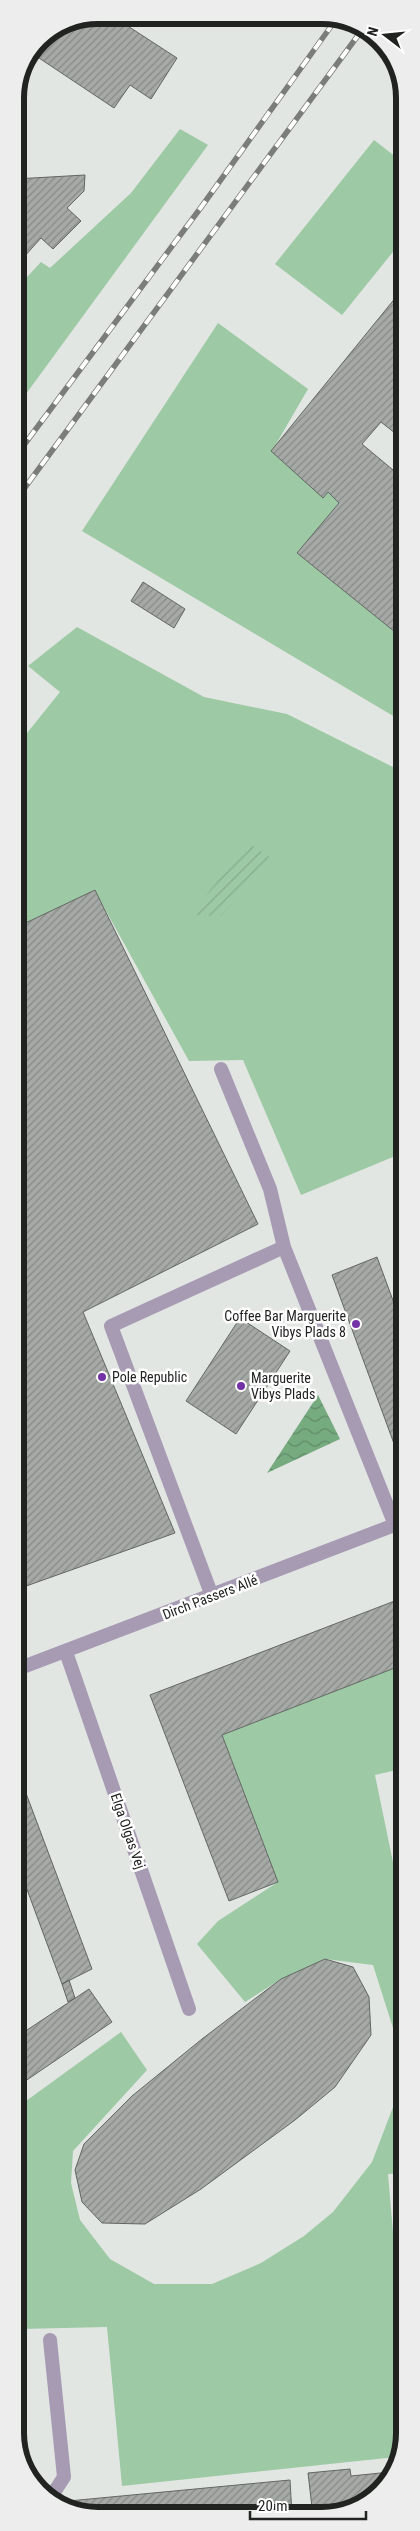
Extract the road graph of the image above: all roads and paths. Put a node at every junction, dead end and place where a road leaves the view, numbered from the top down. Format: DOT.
graph roads {
  1 [pos="221,1069"];
  2 [pos="284,1247"];
  3 [pos="396,1513"];
  4 [pos="396,1525"];
  5 [pos="212,1596"];
  6 [pos="66,1652"];
  7 [pos="24,1667"];
  8 [pos="189,2009"];
  9 [pos="50,2340"];
  10 [pos="54,2493"];
  1 -- 2 [label="street"];
  2 -- 3 [label="street"];
  2 -- 5 [label="street"];
  4 -- 5 [label="street, Dirch Passers Allé"];
  5 -- 6 [label="street, Dirch Passers Allé"];
  6 -- 7 [label="street, Dirch Passers Allé"];
  6 -- 8 [label="street, Elga Olgas Vej"];
  9 -- 10 [label="street"];
}
